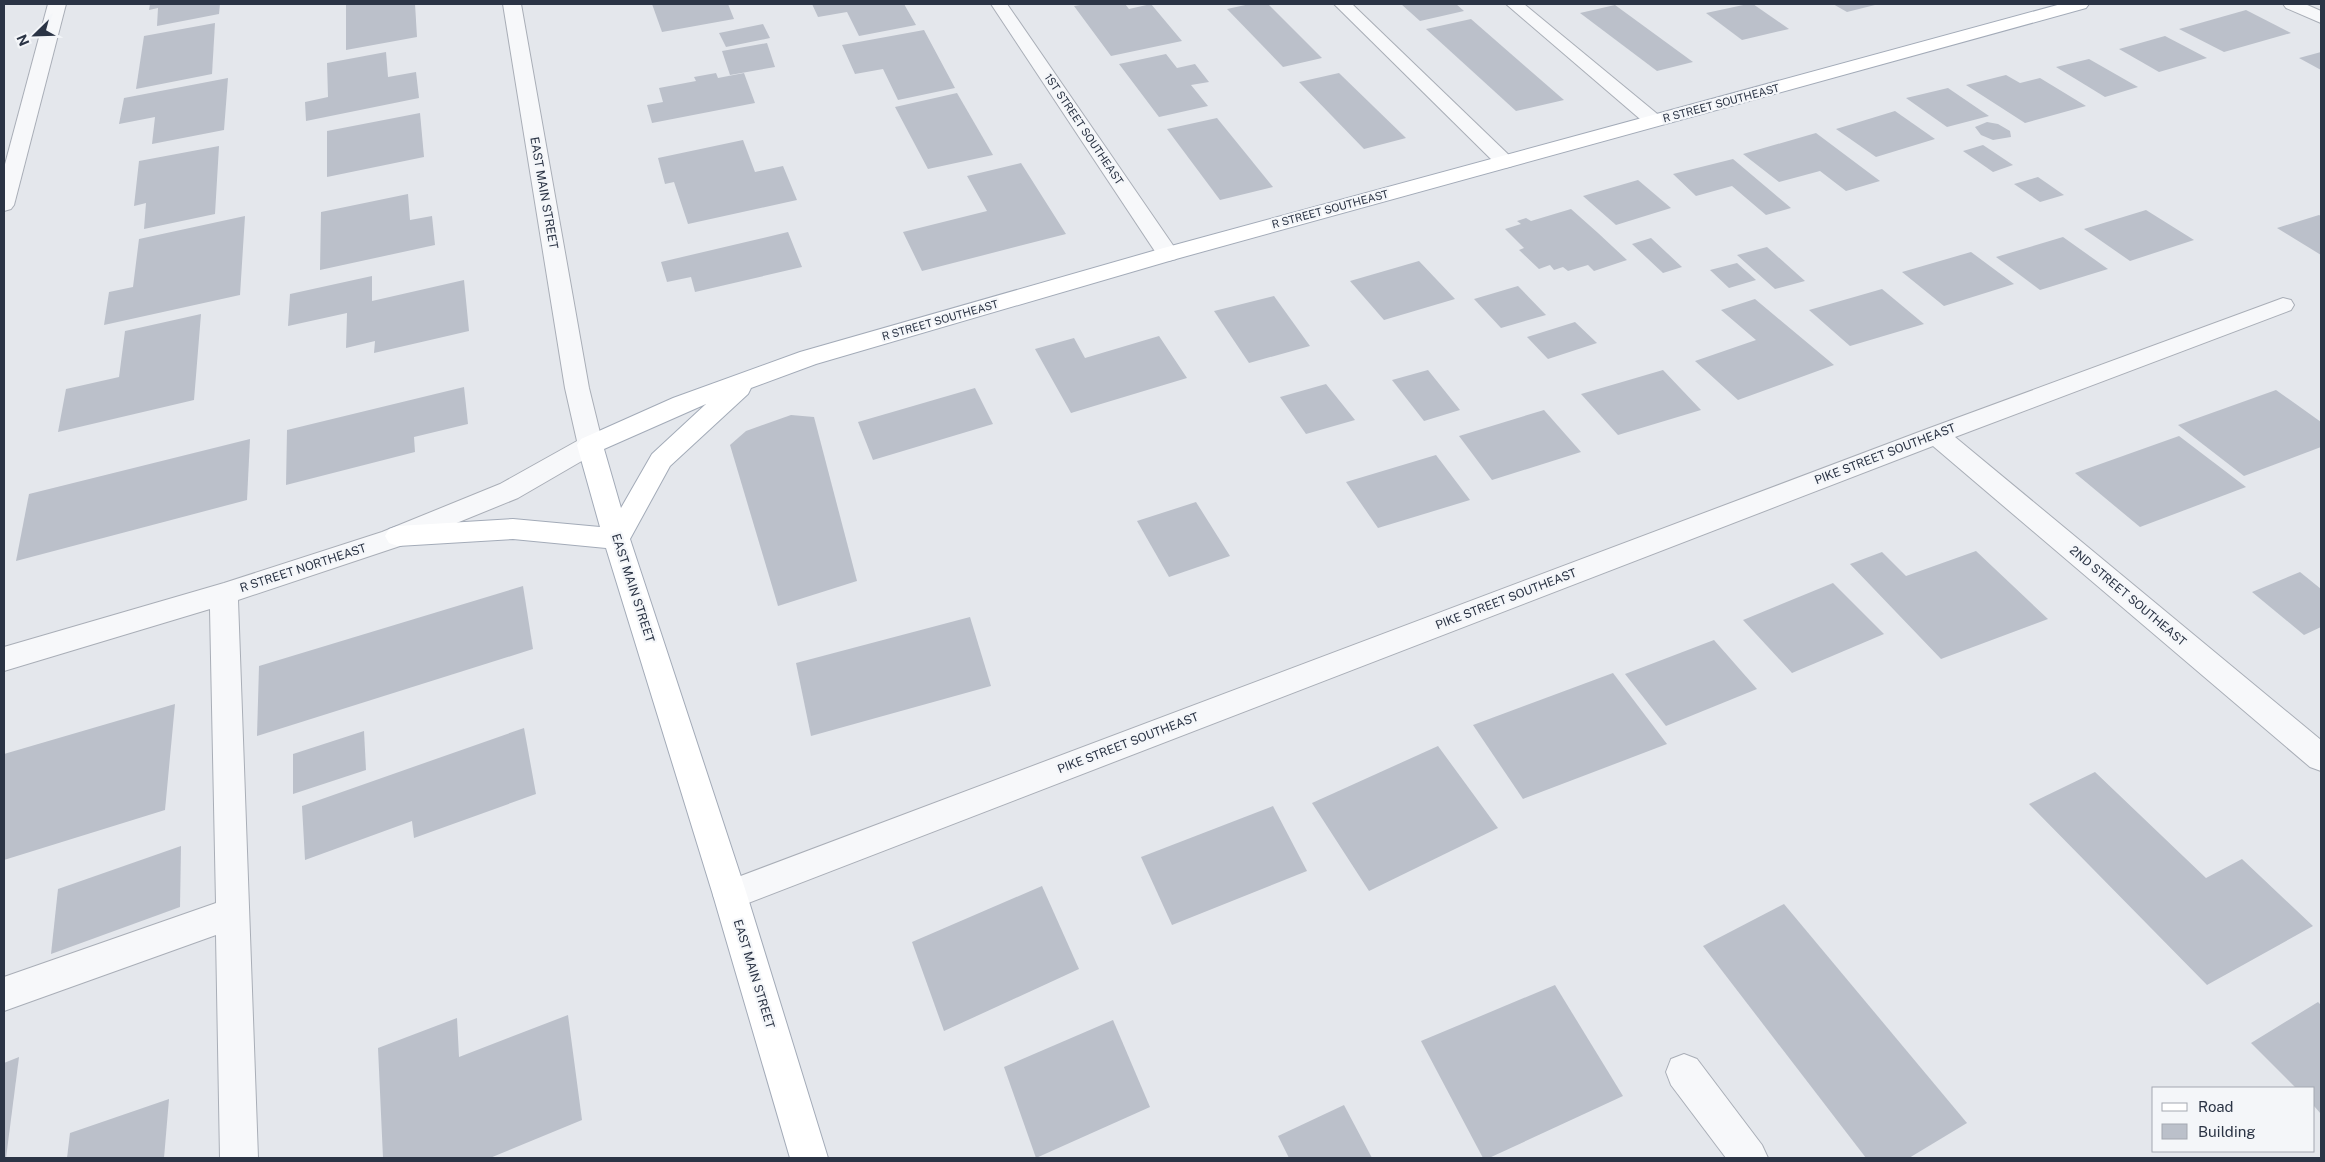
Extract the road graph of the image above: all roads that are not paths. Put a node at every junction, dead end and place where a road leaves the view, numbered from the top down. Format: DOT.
graph roads {
  1 [pos="57,4"];
  2 [pos="512,4"];
  3 [pos="999,4"];
  4 [pos="1342,4"];
  5 [pos="1514,4"];
  6 [pos="2080,4"];
  7 [pos="2292,4"];
  8 [pos="2321,18"];
  9 [pos="1654,121"];
  10 [pos="1505,162"];
  11 [pos="4,205"];
  12 [pos="1168,254"];
  13 [pos="2283,305"];
  14 [pos="747,380"];
  15 [pos="1936,435"];
  16 [pos="590,445"];
  17 [pos="398,536"];
  18 [pos="617,539"];
  19 [pos="224,594"];
  20 [pos="4,659"];
  21 [pos="2321,758"];
  22 [pos="730,895"];
  23 [pos="233,913"];
  24 [pos="4,994"];
  25 [pos="1684,1072"];
  26 [pos="805,1157"];
  27 [pos="239,1158"];
  28 [pos="1749,1158"];
  1 -- 11 [label="street"];
  2 -- 16 [label="street, EAST MAIN STREET"];
  3 -- 12 [label="street, 1ST STREET SOUTHEAST"];
  4 -- 10 [label="street"];
  5 -- 9 [label="street"];
  6 -- 9 [label="main road, R STREET SOUTHEAST"];
  7 -- 8 [label="street"];
  9 -- 10 [label="main road, R STREET SOUTHEAST"];
  10 -- 12 [label="main road, R STREET SOUTHEAST"];
  12 -- 14 [label="main road, R STREET SOUTHEAST"];
  13 -- 15 [label="street, PIKE STREET SOUTHEAST"];
  14 -- 16 [label="main road, R STREET SOUTHEAST"];
  14 -- 18 [label="main road"];
  15 -- 21 [label="street, 2ND STREET SOUTHEAST"];
  15 -- 22 [label="street, PIKE STREET SOUTHEAST"];
  16 -- 17 [label="street, R STREET NORTHEAST"];
  16 -- 18 [label="main road, EAST MAIN STREET"];
  17 -- 18 [label="main road"];
  17 -- 19 [label="street, R STREET NORTHEAST"];
  18 -- 22 [label="main road, EAST MAIN STREET"];
  19 -- 20 [label="street, R STREET NORTHEAST"];
  19 -- 23 [label="street"];
  22 -- 26 [label="main road, EAST MAIN STREET"];
  23 -- 24 [label="street"];
  23 -- 27 [label="street"];
  25 -- 28 [label="street"];
}
